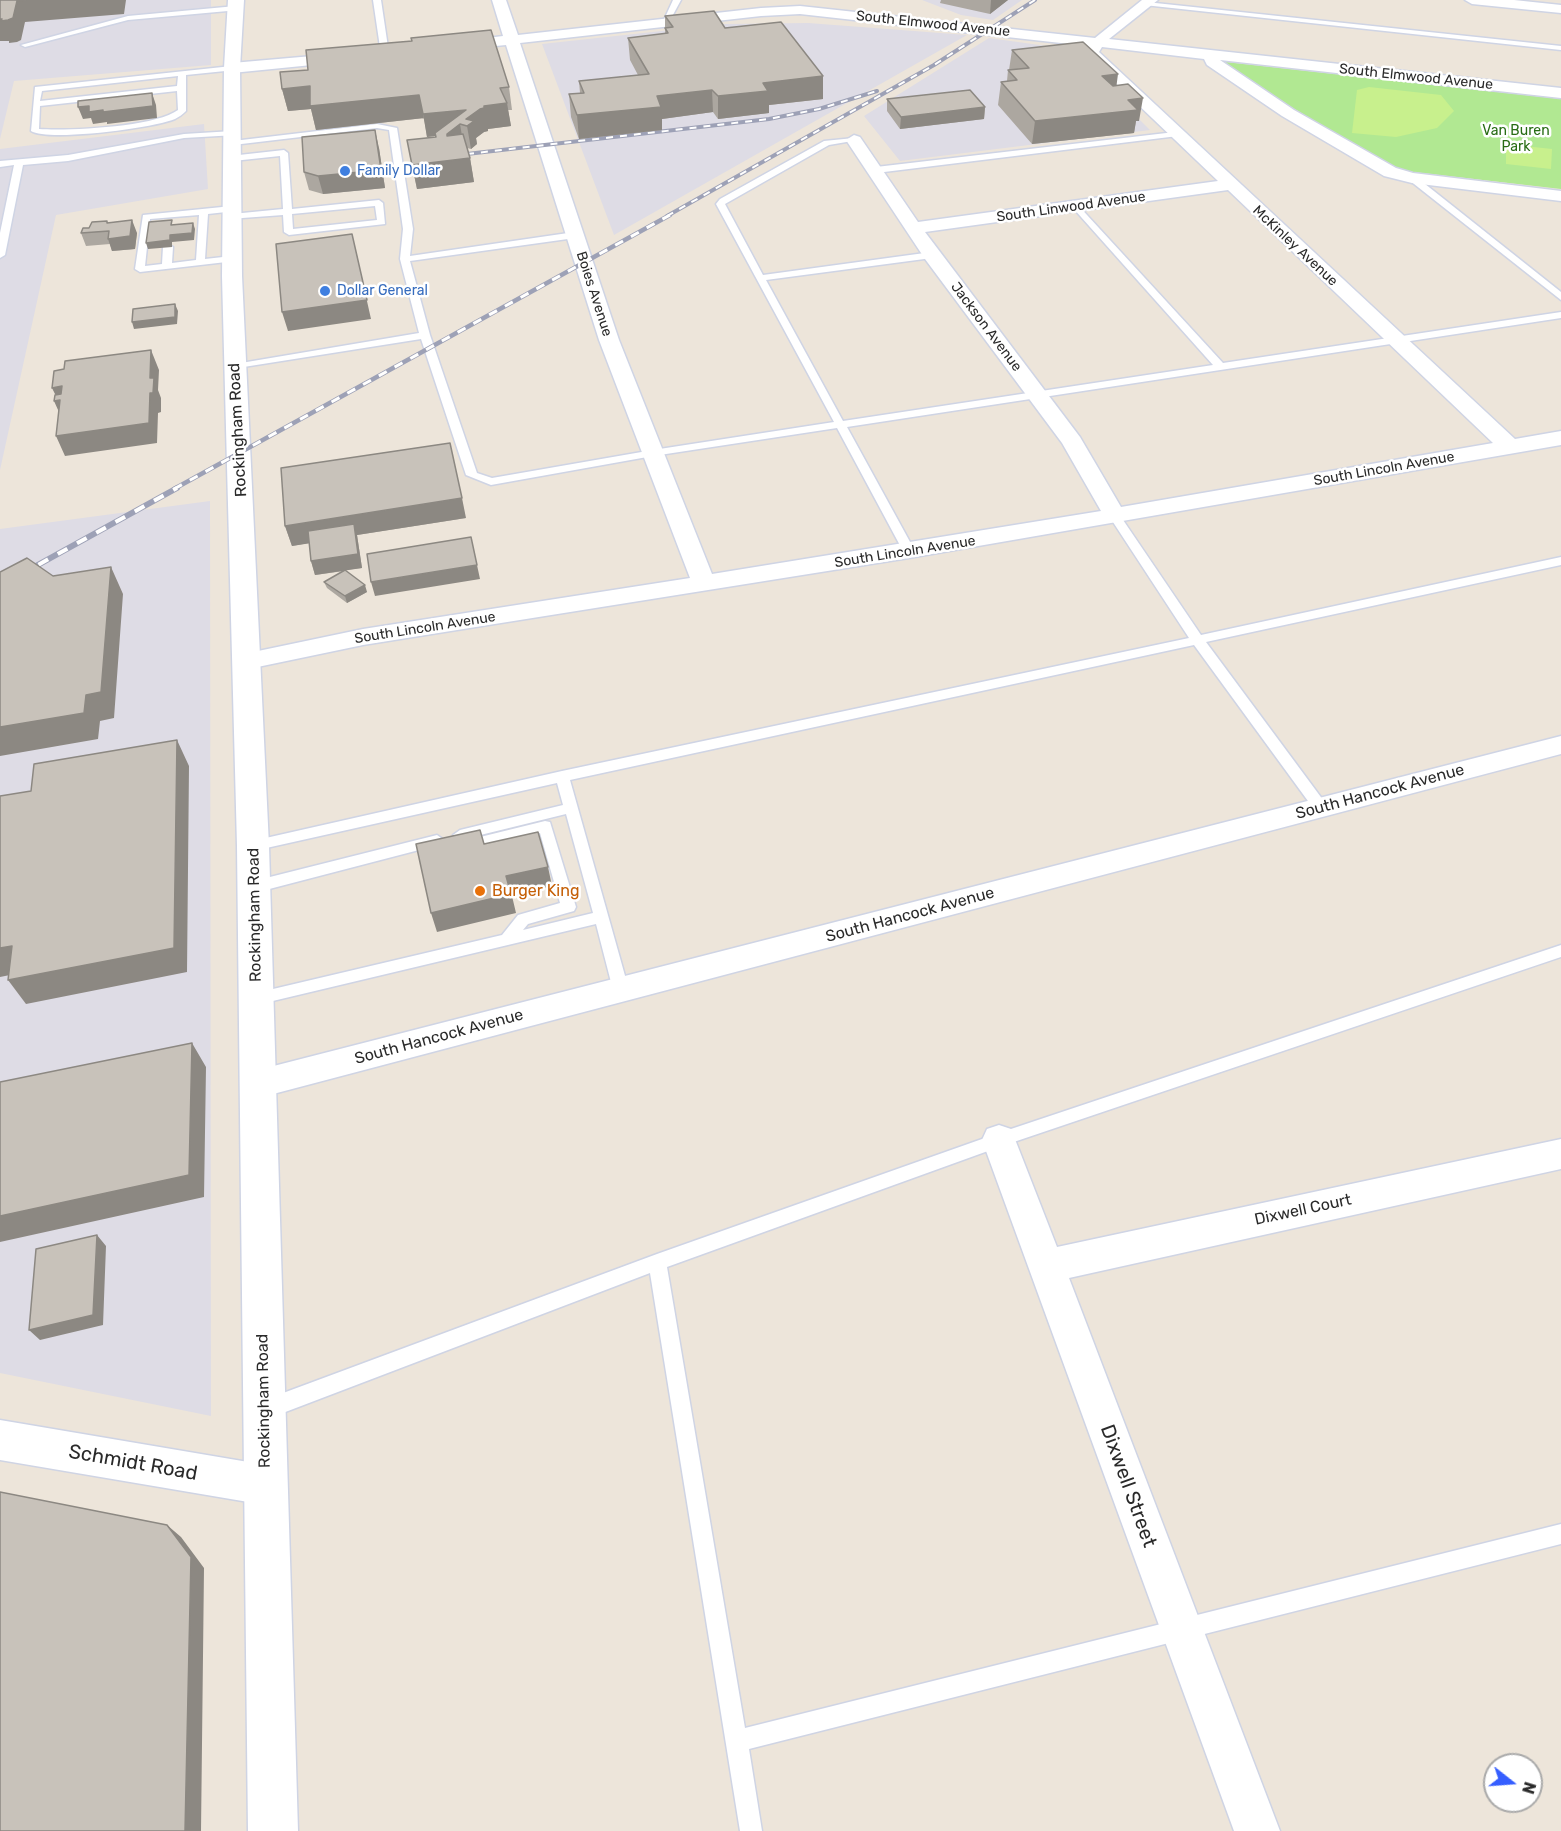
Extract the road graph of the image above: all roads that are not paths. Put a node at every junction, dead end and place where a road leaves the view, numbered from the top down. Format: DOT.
graph roads {
  1 [pos="376,0"];
  2 [pos="499,0"];
  3 [pos="676,0"];
  4 [pos="1472,0"];
  5 [pos="855,1"];
  6 [pos="1149,2"];
  7 [pos="236,4"];
  8 [pos="904,7"];
  9 [pos="1561,9"];
  10 [pos="800,10"];
  11 [pos="665,22"];
  12 [pos="942,24"];
  13 [pos="512,39"];
  14 [pos="1097,42"];
  15 [pos="25,45"];
  16 [pos="443,47"];
  17 [pos="1561,48"];
  18 [pos="1210,54"];
  19 [pos="380,55"];
  20 [pos="232,68"];
  21 [pos="182,74"];
  22 [pos="181,88"];
  23 [pos="1561,93"];
  24 [pos="36,104"];
  25 [pos="1175,134"];
  26 [pos="854,140"];
  27 [pos="233,144"];
  28 [pos="19,163"];
  29 [pos="0,165"];
  30 [pos="876,170"];
  31 [pos="1413,178"];
  32 [pos="1230,185"];
  33 [pos="1561,196"];
  34 [pos="1076,206"];
  35 [pos="223,212"];
  36 [pos="288,212"];
  37 [pos="171,215"];
  38 [pos="170,227"];
  39 [pos="913,228"];
  40 [pos="575,235"];
  41 [pos="168,247"];
  42 [pos="0,255"];
  43 [pos="932,255"];
  44 [pos="232,259"];
  45 [pos="405,259"];
  46 [pos="200,262"];
  47 [pos="167,266"];
  48 [pos="760,278"];
  49 [pos="1561,297"];
  50 [pos="1561,315"];
  51 [pos="425,335"];
  52 [pos="1397,341"];
  53 [pos="235,367"];
  54 [pos="1221,368"];
  55 [pos="1036,395"];
  56 [pos="840,424"];
  57 [pos="1561,438"];
  58 [pos="1510,447"];
  59 [pos="653,453"];
  60 [pos="1115,516"];
  61 [pos="909,551"];
  62 [pos="1561,561"];
  63 [pos="704,584"];
  64 [pos="1198,641"];
  65 [pos="248,661"];
  66 [pos="1561,745"];
  67 [pos="562,776"];
  68 [pos="571,808"];
  69 [pos="1321,808"];
  70 [pos="254,846"];
  71 [pos="400,849"];
  72 [pos="254,887"];
  73 [pos="602,917"];
  74 [pos="506,941"];
  75 [pos="1561,951"];
  76 [pos="621,990"];
  77 [pos="256,999"];
  78 [pos="258,1084"];
  79 [pos="999,1140"];
  80 [pos="1561,1154"];
  81 [pos="657,1262"];
  82 [pos="1046,1266"];
  83 [pos="265,1410"];
  84 [pos="0,1440"];
  85 [pos="266,1485"];
  86 [pos="1561,1534"];
  87 [pos="1182,1629"];
  88 [pos="736,1741"];
  89 [pos="273,1831"];
  90 [pos="751,1831"];
  91 [pos="1257,1831"];
  1 -- 19 [label="lane"];
  2 -- 13 [label="street, Boies Avenue"];
  3 -- 11 [label="lane"];
  4 -- 9 [label="street"];
  5 -- 10 [label="street"];
  6 -- 14 [label="street"];
  6 -- 17 [label="lane"];
  7 -- 15 [label="lane"];
  7 -- 20 [label="street, Rockingham Road"];
  8 -- 12 [label="street"];
  10 -- 11 [label="street, South Elmwood Avenue"];
  10 -- 12 [label="street, South Elmwood Avenue"];
  11 -- 13 [label="street, South Elmwood Avenue"];
  12 -- 14 [label="street, South Elmwood Avenue"];
  13 -- 16 [label="street, South Elmwood Avenue"];
  13 -- 40 [label="street, Boies Avenue"];
  14 -- 18 [label="street, South Elmwood Avenue"];
  14 -- 25 [label="street, McKinley Avenue"];
  18 -- 23 [label="street, South Elmwood Avenue"];
  18 -- 31 [label="street"];
  19 -- 20 [label="street"];
  20 -- 21 [label="lane"];
  20 -- 27 [label="street, Rockingham Road"];
  21 -- 22 [label="lane"];
  21 -- 24 [label="lane"];
  22 -- 24 [label="lane"];
  22 -- 24 [label="lane"];
  25 -- 30 [label="lane"];
  25 -- 32 [label="street, McKinley Avenue"];
  26 -- 30 [label="street, Jackson Avenue"];
  26 -- 48 [label="lane"];
  27 -- 28 [label="lane"];
  27 -- 35 [label="street, Rockingham Road"];
  27 -- 36 [label="lane"];
  27 -- 45 [label="lane"];
  28 -- 29 [label="lane"];
  28 -- 42 [label="lane"];
  30 -- 39 [label="street, Jackson Avenue"];
  31 -- 33 [label="street"];
  31 -- 49 [label="lane"];
  32 -- 34 [label="street, South Linwood Avenue"];
  32 -- 52 [label="street, McKinley Avenue"];
  34 -- 39 [label="street, South Linwood Avenue"];
  34 -- 54 [label="lane"];
  35 -- 36 [label="lane"];
  35 -- 37 [label="lane"];
  35 -- 44 [label="street, Rockingham Road"];
  35 -- 46 [label="lane"];
  36 -- 36 [label="lane"];
  37 -- 38 [label="lane"];
  37 -- 47 [label="lane"];
  39 -- 43 [label="street, Jackson Avenue"];
  40 -- 45 [label="lane"];
  40 -- 59 [label="street, Boies Avenue"];
  41 -- 47 [label="lane"];
  43 -- 48 [label="lane"];
  43 -- 55 [label="street, Jackson Avenue"];
  44 -- 46 [label="lane"];
  44 -- 53 [label="street, Rockingham Road"];
  45 -- 51 [label="lane"];
  46 -- 47 [label="lane"];
  48 -- 56 [label="lane"];
  50 -- 52 [label="lane"];
  51 -- 53 [label="lane"];
  51 -- 59 [label="lane"];
  52 -- 54 [label="lane"];
  52 -- 58 [label="street, McKinley Avenue"];
  53 -- 65 [label="street, Rockingham Road"];
  54 -- 55 [label="lane"];
  55 -- 56 [label="lane"];
  55 -- 60 [label="street, Jackson Avenue"];
  56 -- 59 [label="lane"];
  56 -- 61 [label="lane"];
  57 -- 58 [label="street, South Lincoln Avenue"];
  58 -- 60 [label="street, South Lincoln Avenue"];
  59 -- 63 [label="street, Boies Avenue"];
  60 -- 61 [label="street, South Lincoln Avenue"];
  60 -- 64 [label="lane"];
  61 -- 63 [label="street, South Lincoln Avenue"];
  62 -- 64 [label="lane"];
  63 -- 65 [label="street, South Lincoln Avenue"];
  64 -- 67 [label="lane"];
  64 -- 69 [label="lane"];
  65 -- 70 [label="street, Rockingham Road"];
  66 -- 69 [label="street, South Hancock Avenue"];
  67 -- 68 [label="lane"];
  67 -- 70 [label="lane"];
  68 -- 71 [label="lane"];
  68 -- 73 [label="lane"];
  69 -- 76 [label="street, South Hancock Avenue"];
  70 -- 72 [label="street, Rockingham Road"];
  71 -- 72 [label="lane"];
  71 -- 74 [label="lane"];
  72 -- 77 [label="street, Rockingham Road"];
  73 -- 74 [label="lane"];
  73 -- 76 [label="lane"];
  74 -- 77 [label="lane"];
  75 -- 79 [label="lane"];
  76 -- 78 [label="street, South Hancock Avenue"];
  77 -- 78 [label="street, Rockingham Road"];
  78 -- 83 [label="street, Rockingham Road"];
  79 -- 81 [label="lane"];
  79 -- 82 [label="street, Dixwell Street"];
  80 -- 82 [label="street, Dixwell Court"];
  81 -- 83 [label="lane"];
  81 -- 88 [label="lane"];
  82 -- 87 [label="street, Dixwell Street"];
  83 -- 85 [label="street, Rockingham Road"];
  84 -- 85 [label="street, Schmidt Road"];
  85 -- 89 [label="street, Rockingham Road"];
  86 -- 87 [label="lane"];
  87 -- 88 [label="lane"];
  87 -- 91 [label="street, Dixwell Street"];
  88 -- 90 [label="lane"];
}
